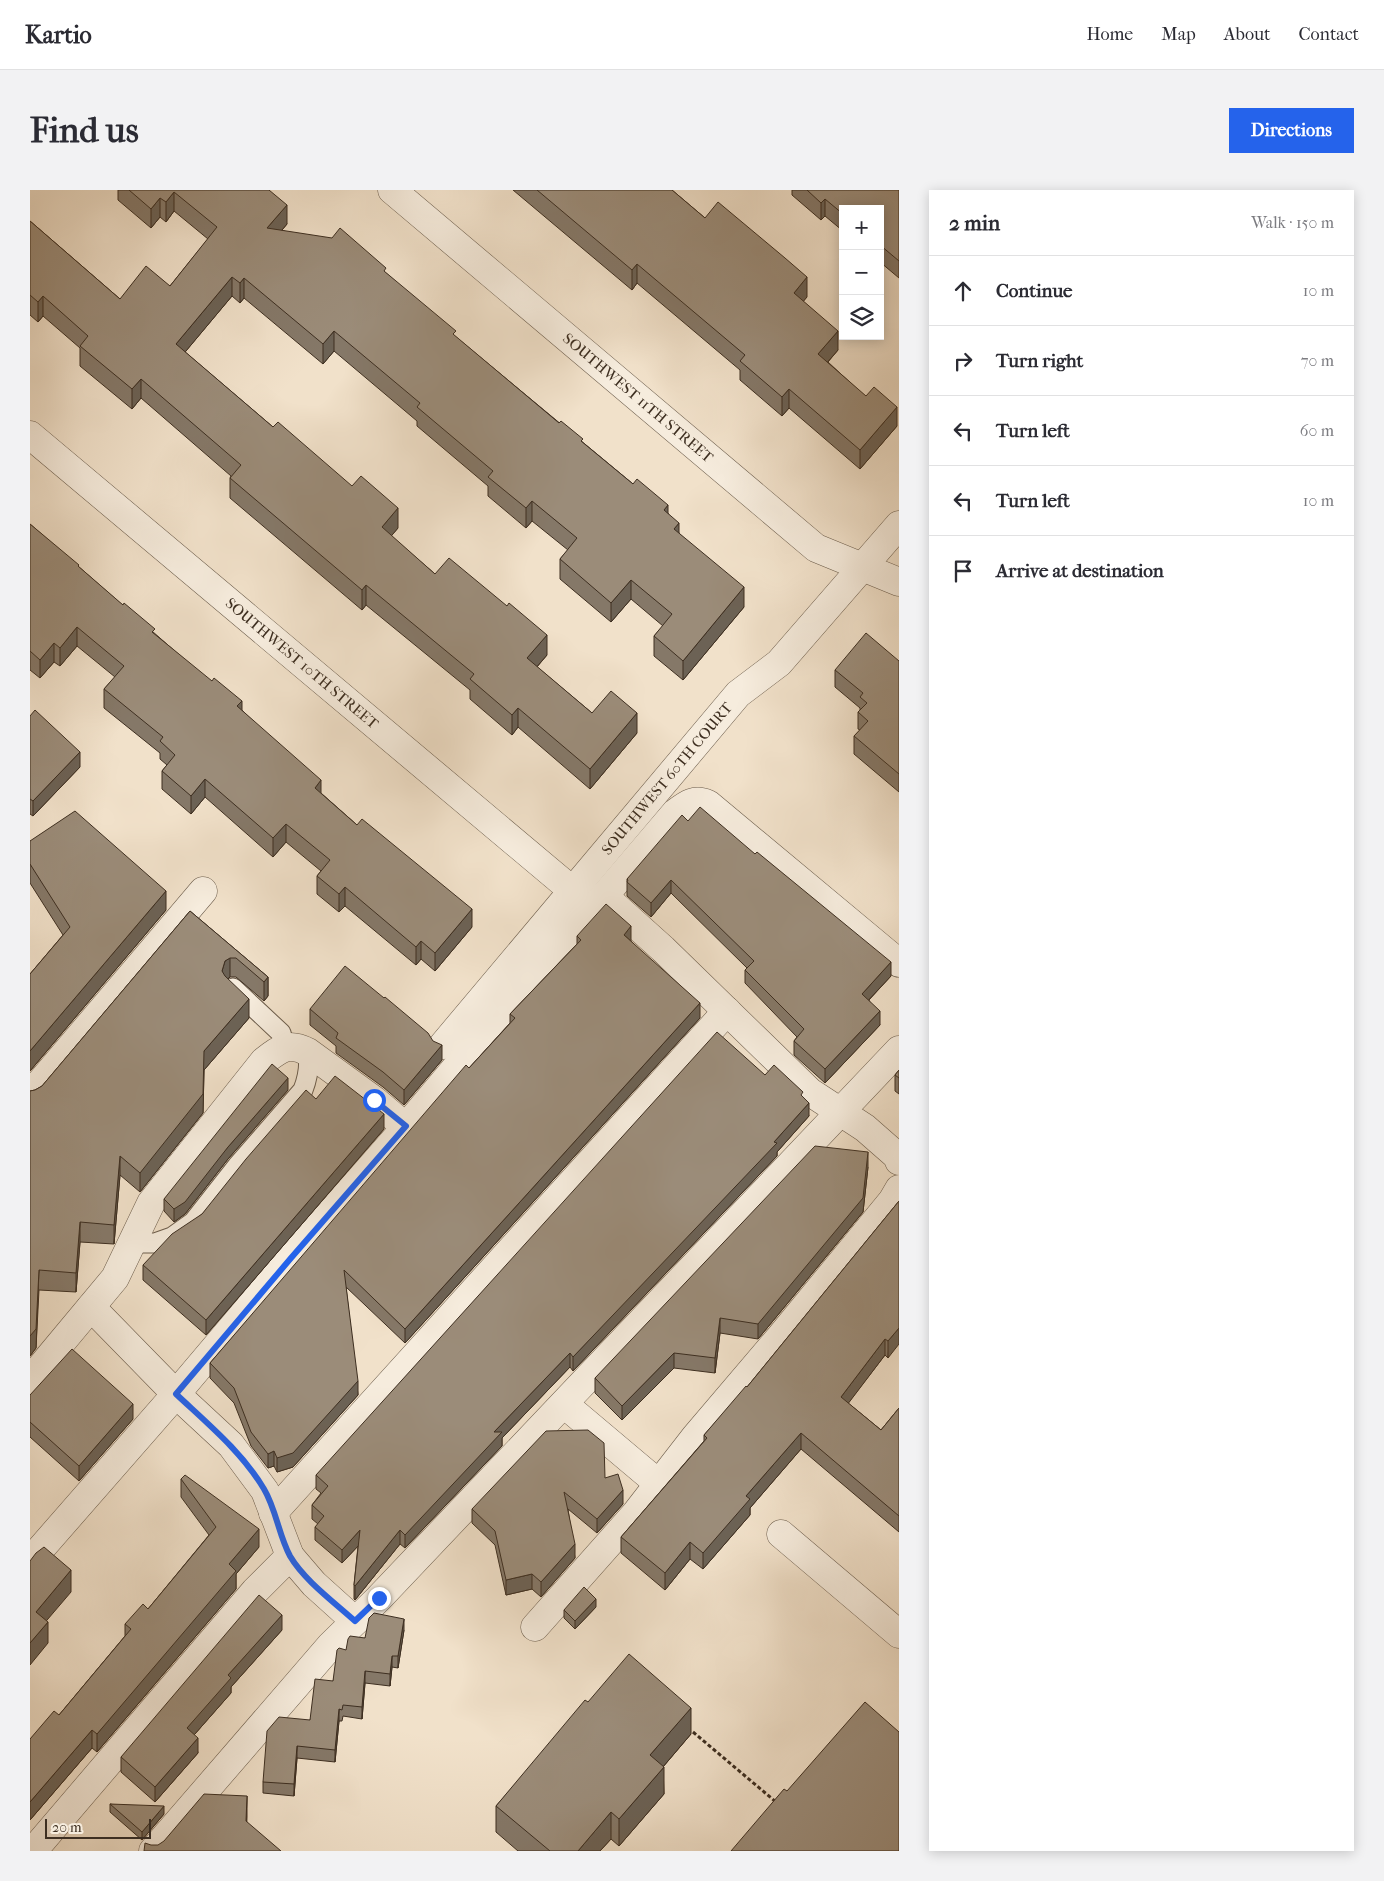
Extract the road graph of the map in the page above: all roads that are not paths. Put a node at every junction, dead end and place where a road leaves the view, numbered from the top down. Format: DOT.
graph roads {
  1 [pos="392,190"];
  2 [pos="30,435"];
  3 [pos="899,524"];
  4 [pos="862,568"];
  5 [pos="899,582"];
  6 [pos="203,891"];
  7 [pos="573,891"];
  8 [pos="604,896"];
  9 [pos="899,963"];
  10 [pos="233,988"];
  11 [pos="727,1011"];
  12 [pos="443,1045"];
  13 [pos="297,1049"];
  14 [pos="899,1050"];
  15 [pos="30,1095"];
  16 [pos="841,1111"];
  17 [pos="406,1126"];
  18 [pos="899,1161"];
  19 [pos="899,1189"];
  20 [pos="131,1243"];
  21 [pos="91,1307"];
  22 [pos="30,1380"];
  23 [pos="176,1394"];
  24 [pos="564,1404"];
  25 [pos="659,1484"];
  26 [pos="273,1513"];
  27 [pos="780,1534"];
  28 [pos="290,1556"];
  29 [pos="30,1560"];
  30 [pos="355,1621"];
  31 [pos="535,1627"];
  32 [pos="899,1634"];
  33 [pos="33,1851"];
  34 [pos="153,1851"];
  1 -- 4 [label="street, SOUTHWEST 11TH STREET"];
  2 -- 7 [label="street, SOUTHWEST 10TH STREET"];
  3 -- 4 [label="street, SOUTHWEST 60TH COURT"];
  4 -- 5 [label="street, SOUTHWEST 11TH STREET"];
  4 -- 7 [label="street, SOUTHWEST 60TH COURT"];
  6 -- 15 [label="street"];
  7 -- 12 [label="street, SOUTHWEST 60TH COURT"];
  8 -- 9 [label="street"];
  8 -- 11 [label="street"];
  8 -- 17 [label="street"];
  10 -- 13 [label="lane"];
  11 -- 16 [label="street"];
  11 -- 26 [label="street"];
  13 -- 17 [label="street"];
  13 -- 20 [label="street"];
  13 -- 20 [label="lane"];
  14 -- 16 [label="street"];
  16 -- 18 [label="street"];
  16 -- 24 [label="street"];
  17 -- 23 [label="street"];
  19 -- 25 [label="street"];
  20 -- 21 [label="street"];
  21 -- 22 [label="street"];
  21 -- 23 [label="street"];
  23 -- 26 [label="street"];
  23 -- 29 [label="street"];
  24 -- 25 [label="street"];
  24 -- 30 [label="street"];
  25 -- 31 [label="street"];
  26 -- 28 [label="street"];
  27 -- 32 [label="street"];
  28 -- 30 [label="street"];
  28 -- 33 [label="street"];
  30 -- 34 [label="street"];
}
